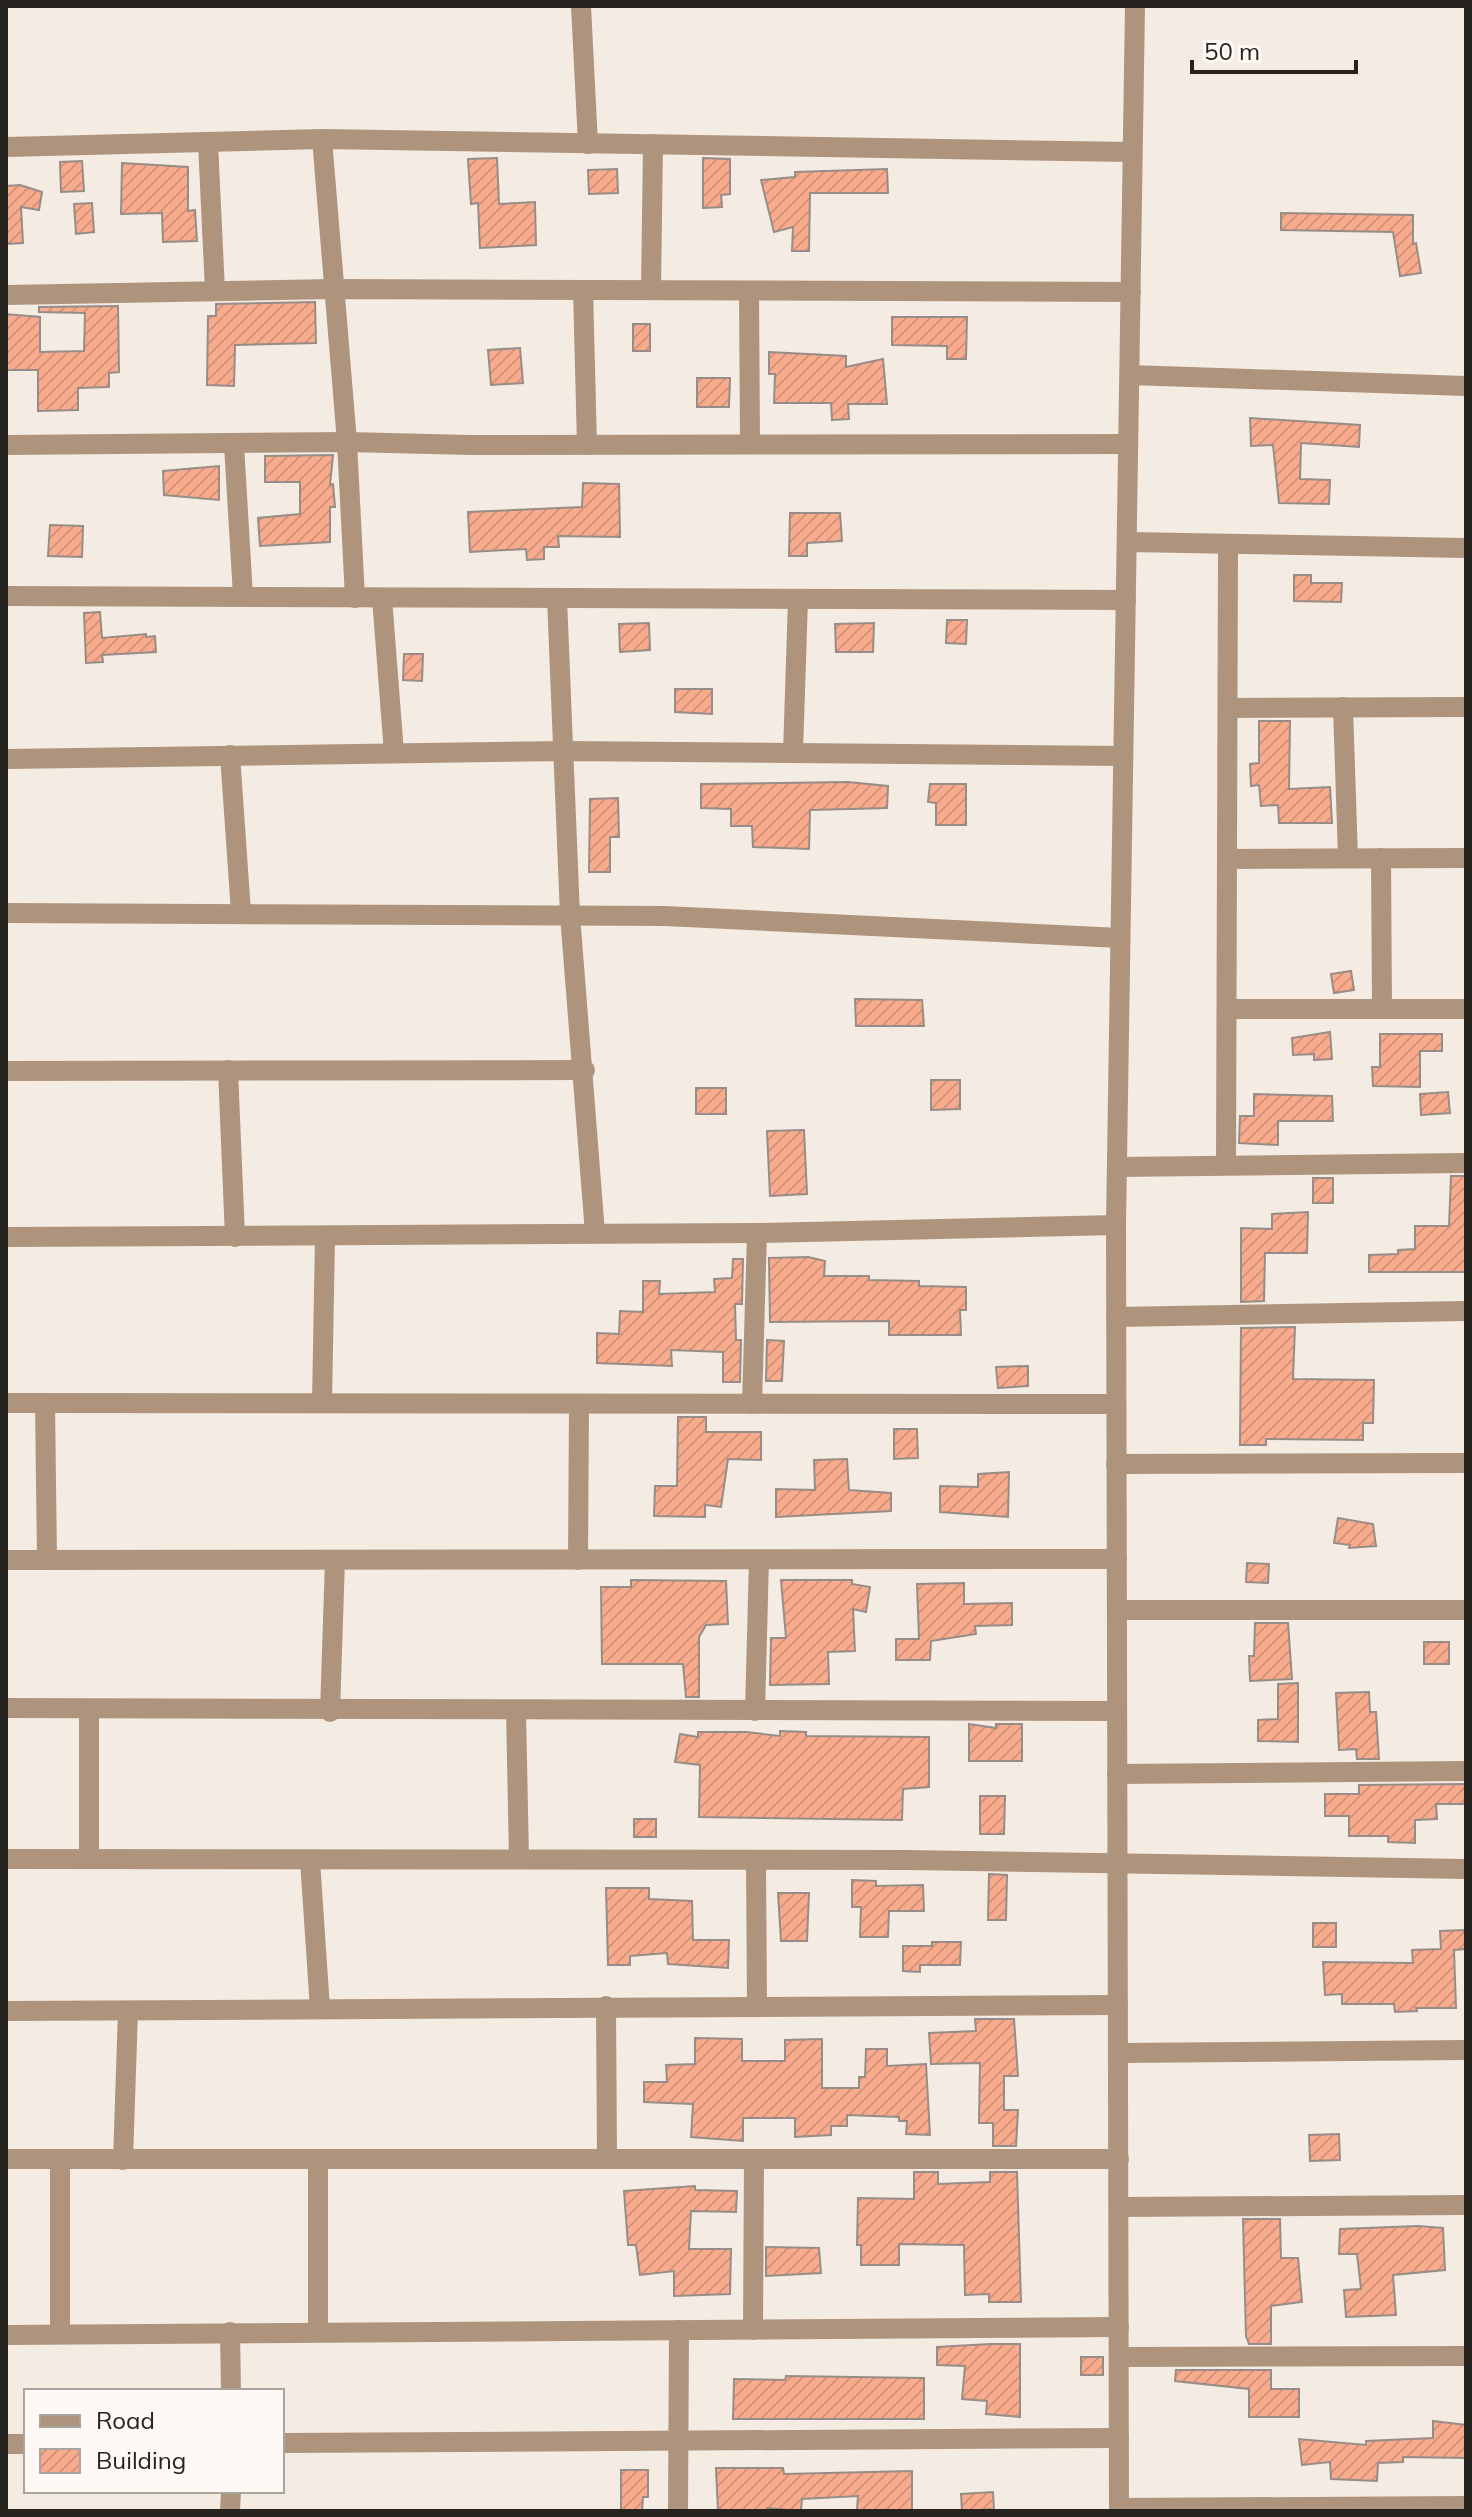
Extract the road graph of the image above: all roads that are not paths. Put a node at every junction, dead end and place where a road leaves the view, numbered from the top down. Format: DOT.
graph roads {
  1 [pos="581,6"];
  2 [pos="1135,6"];
  3 [pos="322,139"];
  4 [pos="208,143"];
  5 [pos="588,144"];
  6 [pos="653,144"];
  7 [pos="6,147"];
  8 [pos="1132,152"];
  9 [pos="333,289"];
  10 [pos="583,290"];
  11 [pos="651,290"];
  12 [pos="215,291"];
  13 [pos="749,291"];
  14 [pos="1131,292"];
  15 [pos="6,295"];
  16 [pos="1130,375"];
  17 [pos="1466,386"];
  18 [pos="347,442"];
  19 [pos="750,444"];
  20 [pos="1127,444"];
  21 [pos="6,445"];
  22 [pos="234,445"];
  23 [pos="587,445"];
  24 [pos="1127,542"];
  25 [pos="1228,545"];
  26 [pos="1466,548"];
  27 [pos="6,596"];
  28 [pos="243,596"];
  29 [pos="355,598"];
  30 [pos="382,598"];
  31 [pos="557,599"];
  32 [pos="798,599"];
  33 [pos="1126,600"];
  34 [pos="1343,707"];
  35 [pos="1466,707"];
  36 [pos="1229,708"];
  37 [pos="564,751"];
  38 [pos="394,753"];
  39 [pos="793,753"];
  40 [pos="230,755"];
  41 [pos="1123,756"];
  42 [pos="6,759"];
  43 [pos="1348,858"];
  44 [pos="1381,858"];
  45 [pos="1466,858"];
  46 [pos="1227,859"];
  47 [pos="241,912"];
  48 [pos="6,913"];
  49 [pos="570,915"];
  50 [pos="1120,938"];
  51 [pos="1382,1008"];
  52 [pos="1227,1009"];
  53 [pos="1466,1009"];
  54 [pos="228,1070"];
  55 [pos="585,1070"];
  56 [pos="6,1071"];
  57 [pos="1466,1163"];
  58 [pos="1226,1165"];
  59 [pos="1117,1167"];
  60 [pos="1116,1225"];
  61 [pos="595,1233"];
  62 [pos="757,1233"];
  63 [pos="6,1237"];
  64 [pos="235,1237"];
  65 [pos="325,1237"];
  66 [pos="1466,1311"];
  67 [pos="1116,1317"];
  68 [pos="6,1403"];
  69 [pos="45,1403"];
  70 [pos="322,1403"];
  71 [pos="752,1404"];
  72 [pos="1116,1404"];
  73 [pos="579,1405"];
  74 [pos="1466,1463"];
  75 [pos="1116,1464"];
  76 [pos="1117,1559"];
  77 [pos="6,1560"];
  78 [pos="47,1560"];
  79 [pos="335,1560"];
  80 [pos="578,1560"];
  81 [pos="759,1560"];
  82 [pos="1117,1610"];
  83 [pos="1466,1610"];
  84 [pos="6,1708"];
  85 [pos="89,1709"];
  86 [pos="516,1711"];
  87 [pos="755,1711"];
  88 [pos="1117,1711"];
  89 [pos="330,1712"];
  90 [pos="1466,1771"];
  91 [pos="1117,1774"];
  92 [pos="89,1857"];
  93 [pos="6,1859"];
  94 [pos="519,1859"];
  95 [pos="310,1860"];
  96 [pos="756,1860"];
  97 [pos="1118,1861"];
  98 [pos="1466,1869"];
  99 [pos="1118,2005"];
  100 [pos="606,2006"];
  101 [pos="757,2007"];
  102 [pos="320,2009"];
  103 [pos="6,2011"];
  104 [pos="128,2011"];
  105 [pos="1466,2050"];
  106 [pos="1118,2053"];
  107 [pos="607,2158"];
  108 [pos="6,2159"];
  109 [pos="60,2159"];
  110 [pos="318,2159"];
  111 [pos="754,2159"];
  112 [pos="1119,2159"];
  113 [pos="123,2160"];
  114 [pos="1466,2205"];
  115 [pos="1119,2207"];
  116 [pos="1119,2327"];
  117 [pos="679,2330"];
  118 [pos="753,2330"];
  119 [pos="230,2332"];
  120 [pos="318,2332"];
  121 [pos="60,2334"];
  122 [pos="6,2335"];
  123 [pos="1466,2356"];
  124 [pos="1119,2357"];
  125 [pos="231,2389"];
  126 [pos="1119,2438"];
  127 [pos="678,2440"];
  128 [pos="284,2443"];
  129 [pos="1466,2506"];
  130 [pos="1119,2510"];
  131 [pos="678,2511"];
  1 -- 5 [label="street"];
  2 -- 8 [label="street"];
  3 -- 4 [label="street"];
  3 -- 5 [label="street"];
  3 -- 9 [label="street"];
  4 -- 7 [label="street"];
  4 -- 12 [label="street"];
  5 -- 6 [label="street"];
  6 -- 8 [label="street"];
  6 -- 11 [label="street"];
  8 -- 14 [label="street"];
  9 -- 10 [label="street"];
  9 -- 12 [label="street"];
  9 -- 18 [label="street"];
  10 -- 11 [label="street"];
  10 -- 23 [label="street"];
  11 -- 13 [label="street"];
  12 -- 15 [label="street"];
  13 -- 14 [label="street"];
  13 -- 19 [label="street"];
  14 -- 16 [label="street"];
  16 -- 17 [label="street"];
  16 -- 20 [label="street"];
  18 -- 22 [label="street"];
  18 -- 23 [label="street"];
  18 -- 29 [label="street"];
  19 -- 20 [label="street"];
  19 -- 23 [label="street"];
  20 -- 24 [label="street"];
  21 -- 22 [label="street"];
  22 -- 28 [label="street"];
  24 -- 25 [label="street"];
  24 -- 33 [label="street"];
  25 -- 26 [label="street"];
  25 -- 36 [label="street"];
  27 -- 28 [label="street"];
  28 -- 29 [label="street"];
  29 -- 30 [label="street"];
  30 -- 31 [label="street"];
  30 -- 38 [label="street"];
  31 -- 32 [label="street"];
  31 -- 37 [label="street"];
  32 -- 33 [label="street"];
  32 -- 39 [label="street"];
  33 -- 41 [label="street"];
  34 -- 35 [label="street"];
  34 -- 36 [label="street"];
  34 -- 43 [label="street"];
  36 -- 46 [label="street"];
  37 -- 38 [label="street"];
  37 -- 39 [label="street"];
  37 -- 49 [label="street"];
  38 -- 40 [label="street"];
  39 -- 41 [label="street"];
  40 -- 42 [label="street"];
  40 -- 47 [label="street"];
  41 -- 50 [label="street"];
  43 -- 44 [label="street"];
  43 -- 46 [label="street"];
  44 -- 45 [label="street"];
  44 -- 51 [label="street"];
  46 -- 52 [label="street"];
  47 -- 48 [label="street"];
  47 -- 49 [label="street"];
  49 -- 50 [label="street"];
  49 -- 55 [label="street"];
  50 -- 59 [label="street"];
  51 -- 52 [label="street"];
  51 -- 53 [label="street"];
  52 -- 58 [label="street"];
  54 -- 55 [label="street"];
  54 -- 56 [label="street"];
  54 -- 64 [label="street"];
  55 -- 61 [label="street"];
  57 -- 58 [label="street"];
  58 -- 59 [label="street"];
  59 -- 60 [label="street"];
  60 -- 62 [label="street"];
  60 -- 67 [label="street"];
  61 -- 62 [label="street"];
  61 -- 65 [label="street"];
  62 -- 71 [label="street"];
  63 -- 64 [label="street"];
  64 -- 65 [label="street"];
  65 -- 70 [label="street"];
  66 -- 67 [label="street"];
  67 -- 72 [label="street"];
  68 -- 69 [label="street"];
  69 -- 70 [label="street"];
  69 -- 78 [label="street"];
  70 -- 73 [label="street"];
  71 -- 72 [label="street"];
  71 -- 73 [label="street"];
  72 -- 75 [label="street"];
  73 -- 80 [label="street"];
  74 -- 75 [label="street"];
  75 -- 76 [label="street"];
  76 -- 81 [label="street"];
  76 -- 82 [label="street"];
  77 -- 78 [label="street"];
  78 -- 79 [label="street"];
  79 -- 80 [label="street"];
  79 -- 89 [label="street"];
  80 -- 81 [label="street"];
  81 -- 87 [label="street"];
  82 -- 83 [label="street"];
  82 -- 88 [label="street"];
  84 -- 85 [label="street"];
  85 -- 89 [label="street"];
  85 -- 92 [label="street"];
  86 -- 87 [label="street"];
  86 -- 89 [label="street"];
  86 -- 94 [label="street"];
  87 -- 88 [label="street"];
  88 -- 91 [label="street"];
  90 -- 91 [label="street"];
  91 -- 97 [label="street"];
  92 -- 93 [label="street"];
  92 -- 95 [label="street"];
  94 -- 95 [label="street"];
  94 -- 96 [label="street"];
  95 -- 102 [label="street"];
  96 -- 97 [label="street"];
  96 -- 101 [label="street"];
  97 -- 98 [label="street"];
  97 -- 99 [label="street"];
  99 -- 101 [label="street"];
  99 -- 106 [label="street"];
  100 -- 101 [label="street"];
  100 -- 102 [label="street"];
  100 -- 107 [label="street"];
  102 -- 104 [label="street"];
  103 -- 104 [label="street"];
  104 -- 113 [label="street"];
  105 -- 106 [label="street"];
  106 -- 112 [label="street"];
  107 -- 110 [label="street"];
  107 -- 111 [label="street"];
  108 -- 109 [label="street"];
  109 -- 113 [label="street"];
  109 -- 121 [label="street"];
  110 -- 113 [label="street"];
  110 -- 120 [label="street"];
  111 -- 112 [label="street"];
  111 -- 118 [label="street"];
  112 -- 115 [label="street"];
  114 -- 115 [label="street"];
  115 -- 116 [label="street"];
  116 -- 118 [label="street"];
  116 -- 124 [label="street"];
  117 -- 118 [label="street"];
  117 -- 120 [label="street"];
  117 -- 127 [label="street"];
  119 -- 120 [label="street"];
  119 -- 121 [label="street"];
  119 -- 125 [label="street"];
  121 -- 122 [label="street"];
  123 -- 124 [label="street"];
  124 -- 126 [label="street"];
  126 -- 127 [label="street"];
  126 -- 130 [label="street"];
  127 -- 128 [label="street"];
  127 -- 131 [label="street"];
  129 -- 130 [label="street"];
}
